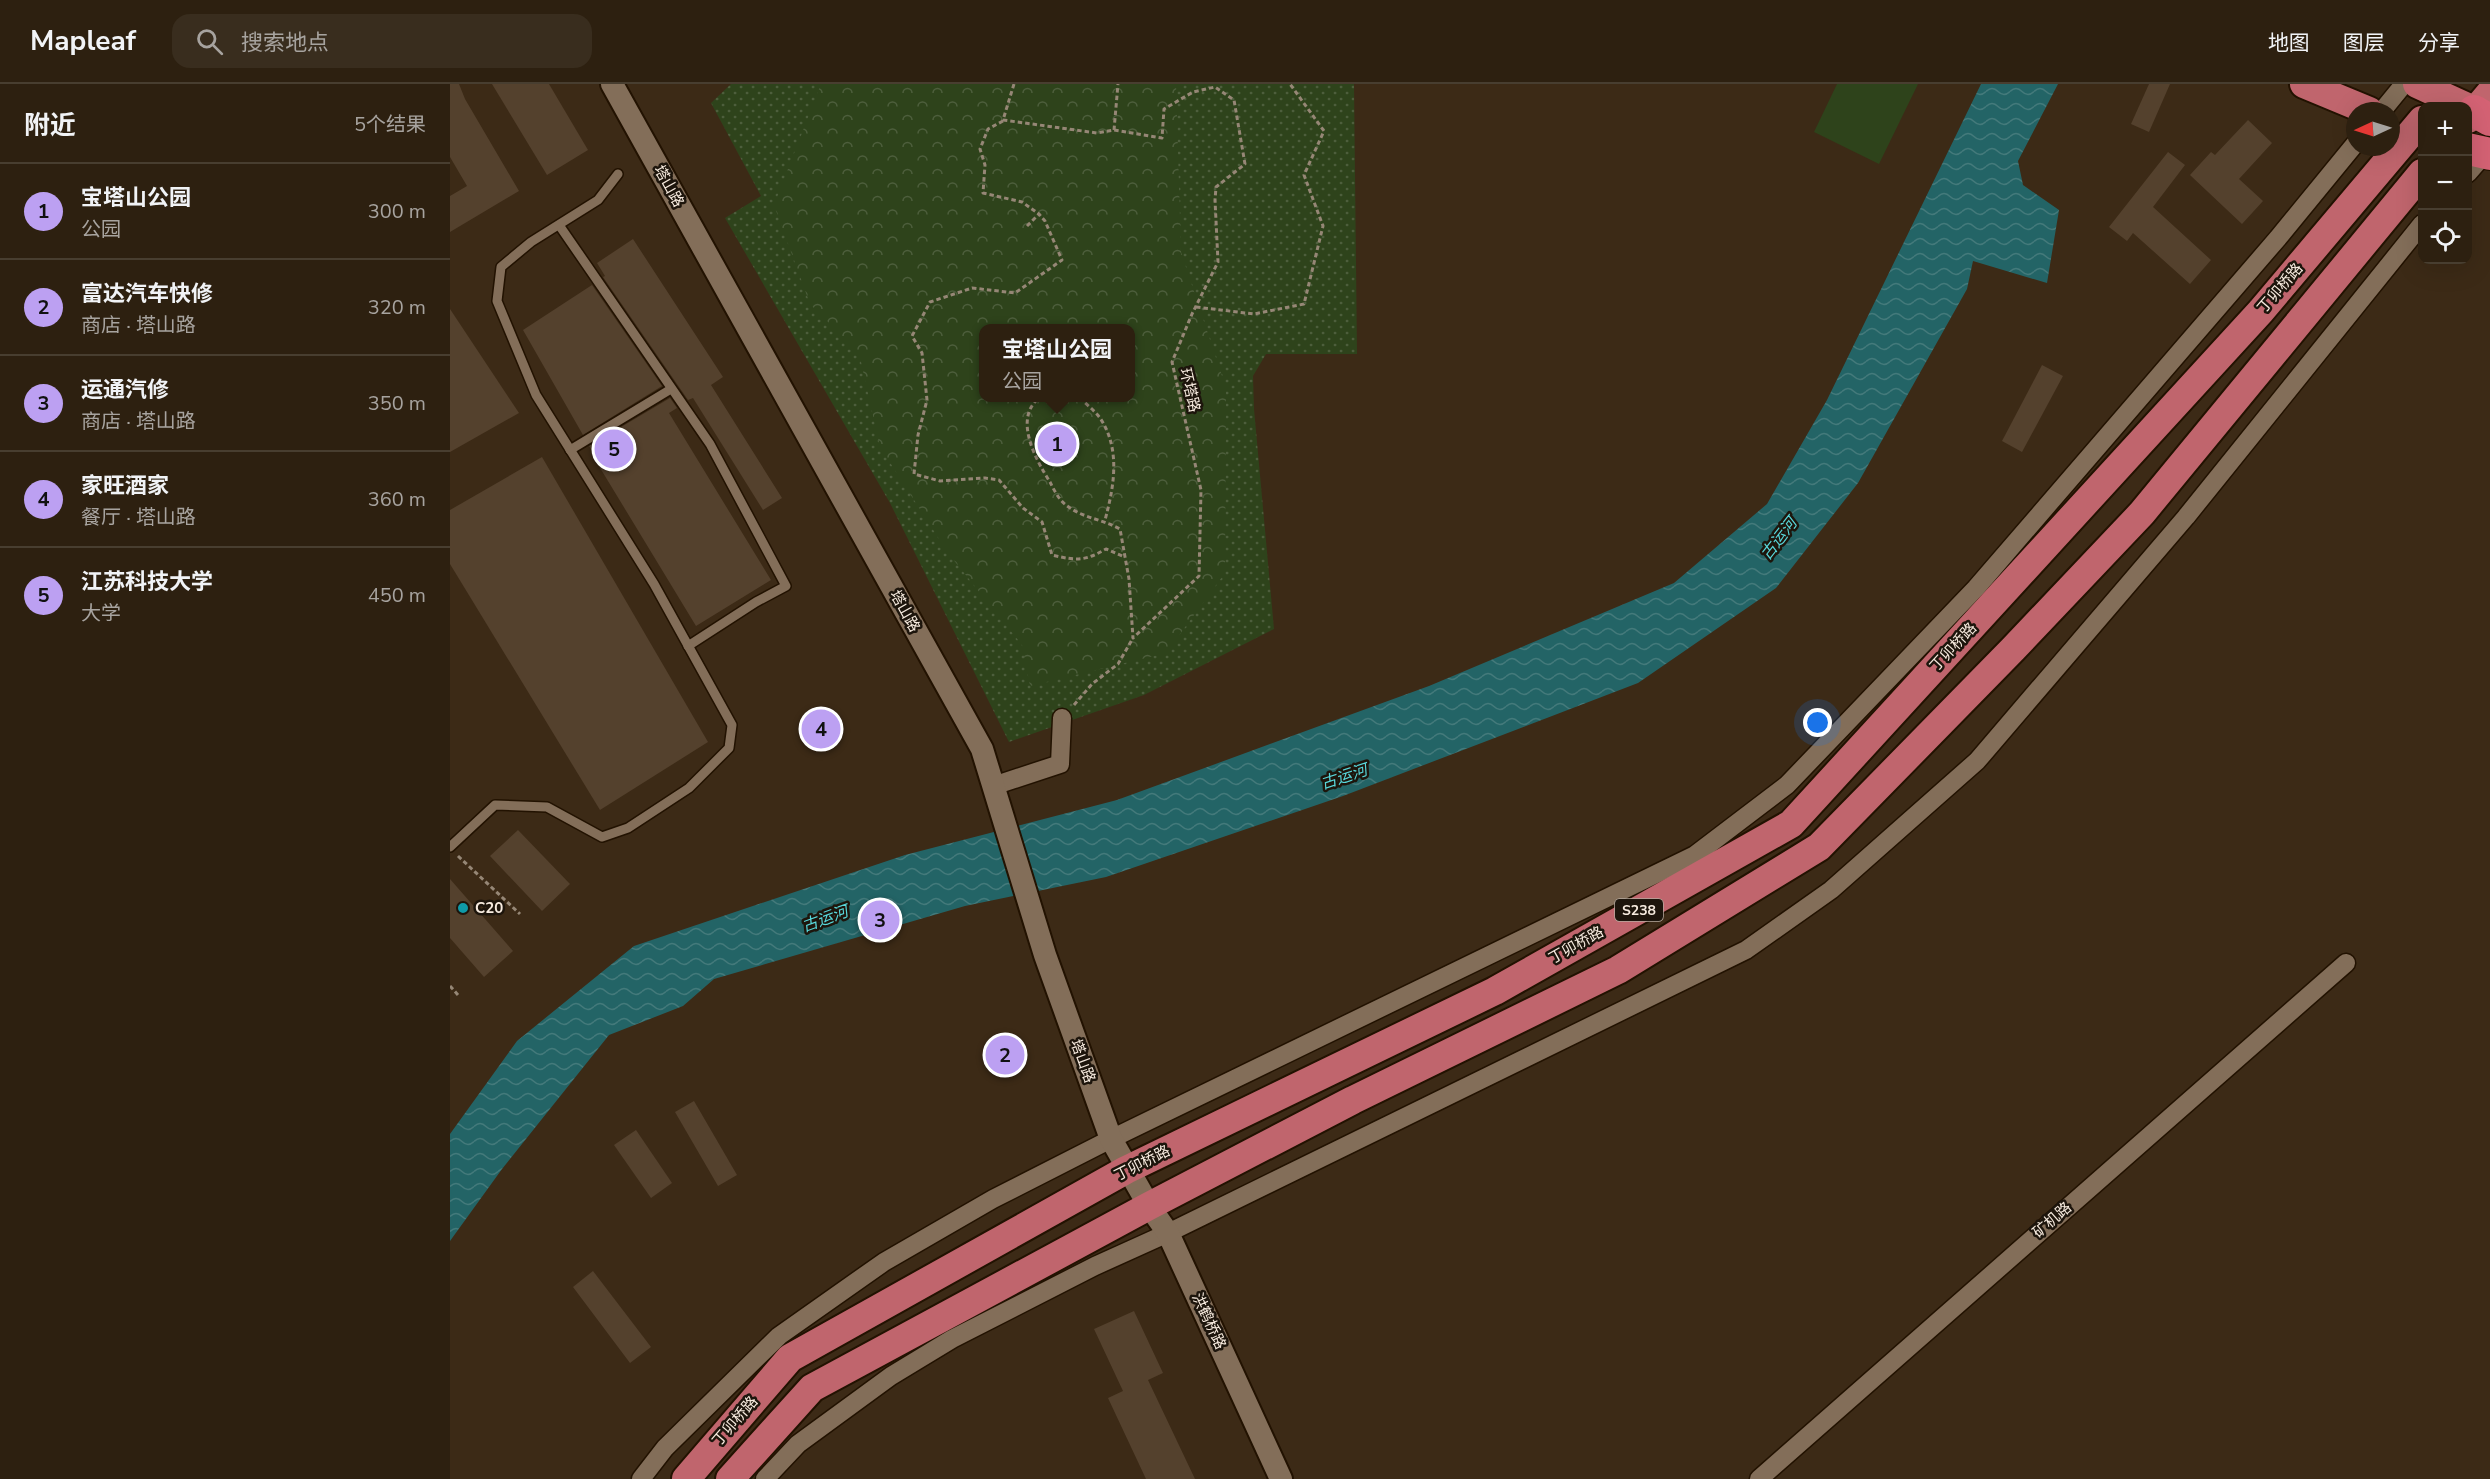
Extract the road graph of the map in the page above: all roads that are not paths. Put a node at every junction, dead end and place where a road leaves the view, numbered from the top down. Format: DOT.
graph roads {
  1 [pos="612,84"];
  2 [pos="2304,84"];
  3 [pos="2404,84"];
  4 [pos="2347,102"];
  5 [pos="2389,102"];
  6 [pos="2412,127"];
  7 [pos="2346,155"];
  8 [pos="618,174"];
  9 [pos="2418,178"];
  10 [pos="560,225"];
  11 [pos="2418,229"];
  12 [pos="671,389"];
  13 [pos="570,450"];
  14 [pos="688,646"];
  15 [pos="1062,718"];
  16 [pos="993,786"];
  17 [pos="452,850"];
  18 [pos="2346,963"];
  19 [pos="1111,1139"];
  20 [pos="1126,1170"];
  21 [pos="1149,1206"];
  22 [pos="1168,1233"];
  23 [pos="641,1479"];
  24 [pos="686,1479"];
  25 [pos="730,1479"];
  26 [pos="765,1479"];
  27 [pos="1281,1479"];
  28 [pos="1759,1479"];
  1 -- 16 [label="street, 塔山路"];
  2 -- 4 [label="main road"];
  3 -- 5 [label="street"];
  6 -- 20 [label="main road, 丁卯桥路 / S238"];
  7 -- 19 [label="street"];
  8 -- 10 [label="lane"];
  9 -- 21 [label="main road, S238"];
  10 -- 12 [label="lane"];
  10 -- 13 [label="lane"];
  11 -- 22 [label="street"];
  12 -- 13 [label="lane"];
  12 -- 14 [label="lane"];
  13 -- 14 [label="lane"];
  14 -- 17 [label="lane"];
  15 -- 16 [label="street"];
  16 -- 19 [label="street, 塔山路"];
  18 -- 28 [label="street, 矿机路"];
  19 -- 20 [label="street, 塔山路"];
  19 -- 23 [label="street"];
  20 -- 21 [label="street, 洪鹤桥路"];
  20 -- 24 [label="main road, 丁卯桥路 / S238"];
  21 -- 22 [label="street, 洪鹤桥路"];
  21 -- 25 [label="main road, S238"];
  22 -- 26 [label="street"];
  22 -- 27 [label="street, 洪鹤桥路"];
}
